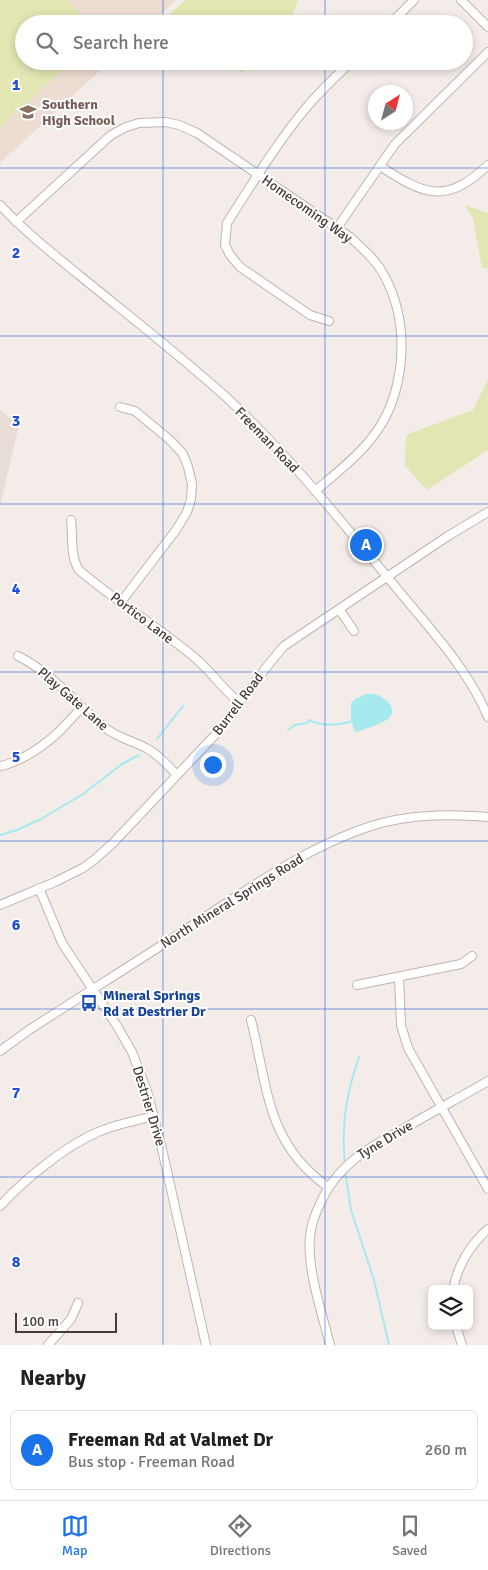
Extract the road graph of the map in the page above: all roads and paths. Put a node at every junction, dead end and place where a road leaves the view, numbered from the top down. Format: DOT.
graph roads {
  1 [pos="414,0"];
  2 [pos="462,0"];
  3 [pos="399,15"];
  4 [pos="488,27"];
  5 [pos="488,52"];
  6 [pos="473,67"];
  7 [pos="342,70"];
  8 [pos="470,70"];
  9 [pos="488,165"];
  10 [pos="380,166"];
  11 [pos="259,176"];
  12 [pos="0,205"];
  13 [pos="16,222"];
  14 [pos="337,228"];
  15 [pos="329,321"];
  16 [pos="120,407"];
  17 [pos="315,491"];
  18 [pos="488,512"];
  19 [pos="70,520"];
  20 [pos="387,577"];
  21 [pos="122,602"];
  22 [pos="339,609"];
  23 [pos="354,631"];
  24 [pos="18,656"];
  25 [pos="240,703"];
  26 [pos="82,707"];
  27 [pos="488,717"];
  28 [pos="0,766"];
  29 [pos="177,775"];
  30 [pos="488,817"];
  31 [pos="40,888"];
  32 [pos="0,905"];
  33 [pos="472,956"];
  34 [pos="399,977"];
  35 [pos="357,986"];
  36 [pos="92,990"];
  37 [pos="251,1020"];
  38 [pos="0,1051"];
  39 [pos="488,1080"];
  40 [pos="441,1107"];
  41 [pos="154,1116"];
  42 [pos="328,1187"];
  43 [pos="488,1189"];
  44 [pos="0,1206"];
  45 [pos="488,1229"];
  46 [pos="454,1285"];
  47 [pos="78,1303"];
  48 [pos="457,1330"];
  49 [pos="48,1345"];
  50 [pos="206,1345"];
  51 [pos="330,1345"];
  52 [pos="462,1345"];
  1 -- 3 [label="street"];
  2 -- 4 [label="street"];
  5 -- 6 [label="street"];
  7 -- 11 [label="street"];
  8 -- 10 [label="street"];
  9 -- 10 [label="street"];
  10 -- 14 [label="street"];
  11 -- 13 [label="street, Homecoming Way"];
  11 -- 14 [label="street, Homecoming Way"];
  11 -- 15 [label="street"];
  12 -- 13 [label="street, Freeman Road"];
  13 -- 17 [label="street, Freeman Road"];
  14 -- 17 [label="street, Homecoming Way"];
  16 -- 21 [label="street"];
  17 -- 20 [label="street, Freeman Road"];
  18 -- 20 [label="street, Burrell Road"];
  19 -- 21 [label="street, Portico Lane"];
  20 -- 22 [label="street, Burrell Road"];
  20 -- 27 [label="street, Freeman Road"];
  21 -- 25 [label="street, Portico Lane"];
  22 -- 23 [label="street"];
  22 -- 25 [label="street, Burrell Road"];
  24 -- 26 [label="street, Play Gate Lane"];
  25 -- 29 [label="street, Burrell Road"];
  26 -- 28 [label="street"];
  26 -- 29 [label="street, Play Gate Lane"];
  29 -- 31 [label="street, Burrell Road"];
  30 -- 36 [label="street, North Mineral Springs Road"];
  31 -- 32 [label="street, Burrell Road"];
  31 -- 36 [label="street, Destrier Drive"];
  33 -- 34 [label="street"];
  34 -- 35 [label="street"];
  34 -- 40 [label="street"];
  36 -- 38 [label="street, North Mineral Springs Road"];
  36 -- 41 [label="street, Destrier Drive"];
  37 -- 42 [label="street"];
  39 -- 40 [label="street, Tyne Drive"];
  40 -- 42 [label="street, Tyne Drive"];
  40 -- 43 [label="street"];
  41 -- 44 [label="street"];
  41 -- 50 [label="street, Destrier Drive"];
  42 -- 51 [label="street, Tyne Drive"];
  45 -- 46 [label="street"];
  47 -- 49 [label="street"];
  48 -- 52 [label="street"];
}
